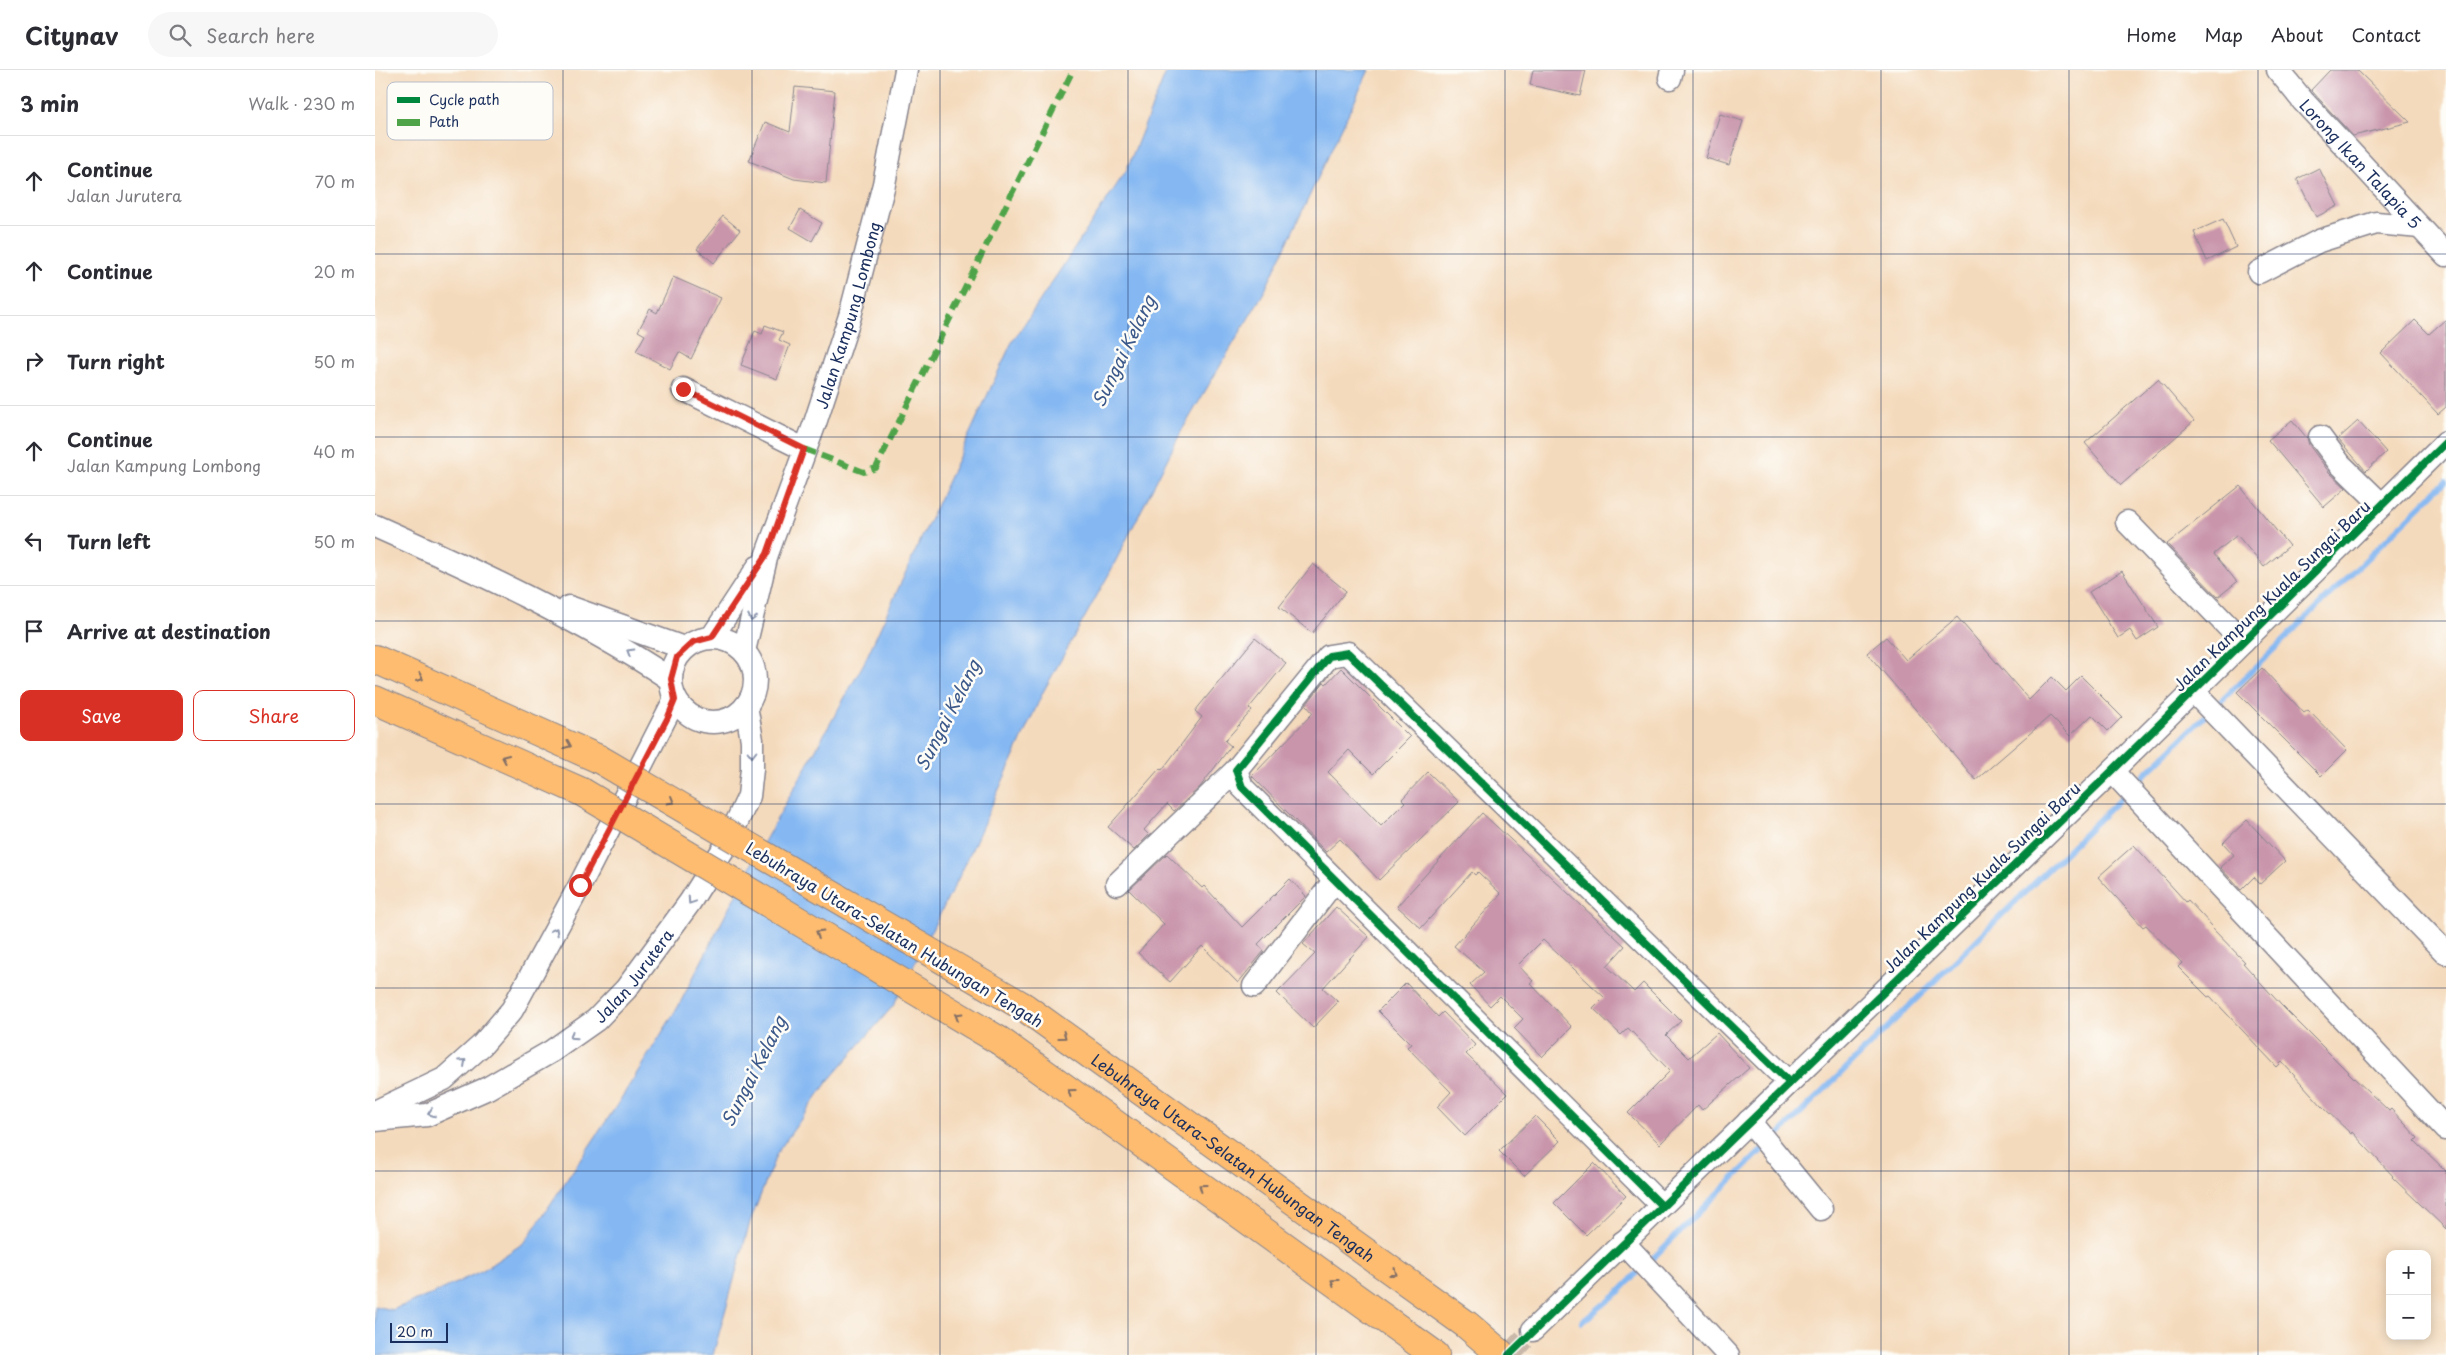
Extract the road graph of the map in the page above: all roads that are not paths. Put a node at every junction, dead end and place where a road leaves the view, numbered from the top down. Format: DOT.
graph roads {
  1 [pos="906,70"];
  2 [pos="2278,70"];
  3 [pos="2420,227"];
  4 [pos="2446,256"];
  5 [pos="2259,272"];
  6 [pos="683,389"];
  7 [pos="2320,438"];
  8 [pos="2446,442"];
  9 [pos="804,449"];
  10 [pos="2382,505"];
  11 [pos="2127,522"];
  12 [pos="375,526"];
  13 [pos="767,554"];
  14 [pos="493,579"];
  15 [pos="712,637"];
  16 [pos="2243,642"];
  17 [pos="684,648"];
  18 [pos="744,651"];
  19 [pos="375,659"];
  20 [pos="673,689"];
  21 [pos="2196,695"];
  22 [pos="375,700"];
  23 [pos="746,706"];
  24 [pos="1237,770"];
  25 [pos="2116,775"];
  26 [pos="1335,880"];
  27 [pos="1117,884"];
  28 [pos="2446,953"];
  29 [pos="1255,986"];
  30 [pos="1789,1082"];
  31 [pos="375,1112"];
  32 [pos="375,1120"];
  33 [pos="1755,1128"];
  34 [pos="2446,1129"];
  35 [pos="1661,1205"];
  36 [pos="1821,1209"];
  37 [pos="1630,1250"];
  38 [pos="1533,1330"];
  39 [pos="1435,1355"];
  40 [pos="1502,1355"];
  41 [pos="1728,1355"];
  1 -- 9 [label="street, Jalan Kampung Lombong"];
  2 -- 3 [label="street, Lorong Ikan Talapia 5"];
  3 -- 4 [label="street, Lorong Ikan Talapia 5"];
  3 -- 5 [label="street"];
  6 -- 9 [label="street"];
  7 -- 10 [label="street"];
  8 -- 10 [label="street, Jalan Kampung Kuala Sungai Baru"];
  9 -- 13 [label="street, Jalan Kampung Lombong"];
  10 -- 16 [label="street, Jalan Kampung Kuala Sungai Baru"];
  11 -- 16 [label="street"];
  12 -- 14 [label="street"];
  13 -- 15 [label="street"];
  13 -- 18 [label="street, one-way"];
  14 -- 17 [label="street"];
  20 -- 14 [label="street, one-way"];
  15 -- 17 [label="street"];
  15 -- 18 [label="street"];
  16 -- 21 [label="street, Jalan Kampung Kuala Sungai Baru"];
  17 -- 20 [label="street"];
  18 -- 23 [label="street"];
  19 -- 40 [label="highway, Lebuhraya Utara–Selatan Hubungan Tengah, one-way, bridge"];
  20 -- 23 [label="street"];
  31 -- 20 [label="street, one-way"];
  21 -- 25 [label="street, Jalan Kampung Kuala Sungai Baru"];
  21 -- 28 [label="street"];
  39 -- 22 [label="highway, one-way, bridge"];
  23 -- 32 [label="street, Jalan Jurutera, one-way"];
  24 -- 26 [label="street"];
  24 -- 27 [label="street"];
  24 -- 30 [label="street"];
  25 -- 30 [label="street, Jalan Kampung Kuala Sungai Baru"];
  25 -- 34 [label="street"];
  26 -- 29 [label="street"];
  26 -- 35 [label="street"];
  30 -- 33 [label="street, Jalan Kampung Kuala Sungai Baru"];
  33 -- 35 [label="street, Jalan Kampung Kuala Sungai Baru"];
  33 -- 36 [label="street"];
  35 -- 37 [label="street, Jalan Kampung Kuala Sungai Baru"];
  37 -- 38 [label="street, Jalan Kampung Kuala Sungai Baru"];
  37 -- 41 [label="street"];
}
